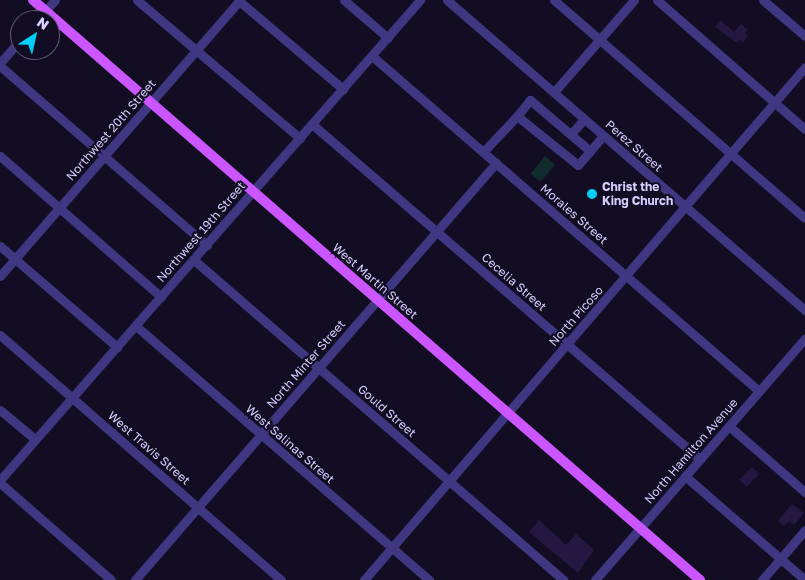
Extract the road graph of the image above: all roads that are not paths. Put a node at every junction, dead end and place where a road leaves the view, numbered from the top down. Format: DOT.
graph roads {
  1 [pos="33,0"];
  2 [pos="54,0"];
  3 [pos="137,0"];
  4 [pos="239,0"];
  5 [pos="344,0"];
  6 [pos="420,0"];
  7 [pos="447,0"];
  8 [pos="554,0"];
  9 [pos="634,0"];
  10 [pos="657,0"];
  11 [pos="763,0"];
  12 [pos="44,10"];
  13 [pos="46,10"];
  14 [pos="60,24"];
  15 [pos="805,36"];
  16 [pos="388,38"];
  17 [pos="600,40"];
  18 [pos="10,52"];
  19 [pos="196,52"];
  20 [pos="372,56"];
  21 [pos="0,64"];
  22 [pos="805,67"];
  23 [pos="342,90"];
  24 [pos="554,92"];
  25 [pos="152,103"];
  26 [pos="775,103"];
  27 [pos="517,116"];
  28 [pos="584,119"];
  29 [pos="312,124"];
  30 [pos="805,129"];
  31 [pos="571,134"];
  32 [pos="603,136"];
  33 [pos="300,138"];
  34 [pos="590,151"];
  35 [pos="483,152"];
  36 [pos="730,154"];
  37 [pos="0,156"];
  38 [pos="104,157"];
  39 [pos="496,163"];
  40 [pos="254,192"];
  41 [pos="686,207"];
  42 [pos="59,208"];
  43 [pos="805,218"];
  44 [pos="437,232"];
  45 [pos="207,245"];
  46 [pos="0,246"];
  47 [pos="15,260"];
  48 [pos="194,260"];
  49 [pos="0,276"];
  50 [pos="627,276"];
  51 [pos="162,297"];
  52 [pos="378,300"];
  53 [pos="805,310"];
  54 [pos="136,326"];
  55 [pos="0,335"];
  56 [pos="805,338"];
  57 [pos="568,345"];
  58 [pos="117,347"];
  59 [pos="319,368"];
  60 [pos="759,391"];
  61 [pos="72,398"];
  62 [pos="0,410"];
  63 [pos="508,413"];
  64 [pos="729,426"];
  65 [pos="261,435"];
  66 [pos="35,439"];
  67 [pos="700,459"];
  68 [pos="685,476"];
  69 [pos="0,481"];
  70 [pos="450,481"];
  71 [pos="805,492"];
  72 [pos="198,508"];
  73 [pos="640,528"];
  74 [pos="805,530"];
  75 [pos="392,548"];
  76 [pos="780,559"];
  77 [pos="111,580"];
  78 [pos="135,580"];
  79 [pos="281,580"];
  80 [pos="364,580"];
  81 [pos="429,580"];
  82 [pos="564,580"];
  83 [pos="595,580"];
  84 [pos="700,580"];
  85 [pos="762,580"];
  86 [pos="805,580"];
  1 -- 12 [label="main road, West Martin Street"];
  2 -- 13 [label="street"];
  3 -- 19 [label="street"];
  4 -- 19 [label="street, Northwest 20th Street"];
  4 -- 23 [label="street"];
  5 -- 16 [label="street"];
  6 -- 16 [label="street, Northwest 19th Street"];
  7 -- 24 [label="street, Perez Street"];
  8 -- 17 [label="street"];
  9 -- 17 [label="street"];
  10 -- 26 [label="street"];
  11 -- 15 [label="street"];
  14 -- 25 [label="main road, West Martin Street"];
  16 -- 20 [label="street, Northwest 19th Street"];
  17 -- 24 [label="street"];
  17 -- 36 [label="street"];
  18 -- 21 [label="street"];
  19 -- 25 [label="street, Northwest 20th Street"];
  19 -- 33 [label="street"];
  20 -- 23 [label="street, Northwest 19th Street"];
  20 -- 35 [label="street, Morales Street"];
  21 -- 38 [label="street"];
  22 -- 26 [label="street, North Picoso"];
  23 -- 29 [label="street, Northwest 19th Street"];
  24 -- 28 [label="street, Perez Street"];
  25 -- 38 [label="street, Northwest 20th Street"];
  25 -- 40 [label="main road, West Martin Street"];
  26 -- 30 [label="street"];
  26 -- 36 [label="street, North Picoso"];
  27 -- 31 [label="street"];
  27 -- 34 [label="street"];
  27 -- 35 [label="street"];
  28 -- 31 [label="street"];
  28 -- 32 [label="street, Perez Street"];
  29 -- 33 [label="street, Northwest 19th Street"];
  29 -- 44 [label="street, Cecelia Street"];
  31 -- 34 [label="street"];
  32 -- 34 [label="street"];
  32 -- 41 [label="street, Perez Street"];
  33 -- 40 [label="street, Northwest 19th Street"];
  35 -- 39 [label="street, Morales Street"];
  36 -- 41 [label="street, North Picoso"];
  36 -- 43 [label="street"];
  37 -- 42 [label="street"];
  38 -- 42 [label="street, Northwest 20th Street"];
  38 -- 45 [label="street"];
  39 -- 44 [label="street, North Minter Street"];
  39 -- 50 [label="street, Morales Street"];
  40 -- 45 [label="street, Northwest 19th Street"];
  40 -- 52 [label="main road, West Martin Street"];
  41 -- 50 [label="street, North Picoso"];
  41 -- 53 [label="street, Perez Street"];
  42 -- 47 [label="street, Northwest 20th Street"];
  42 -- 51 [label="street"];
  44 -- 52 [label="street, North Minter Street"];
  44 -- 57 [label="street, Cecelia Street"];
  45 -- 48 [label="street, Northwest 19th Street"];
  46 -- 47 [label="street"];
  47 -- 49 [label="street, Northwest 20th Street"];
  47 -- 58 [label="street"];
  48 -- 51 [label="street, Northwest 19th Street"];
  48 -- 59 [label="street, Gould Street"];
  50 -- 57 [label="street, North Picoso"];
  50 -- 60 [label="street, Morales Street"];
  51 -- 54 [label="street, Northwest 19th Street"];
  52 -- 59 [label="street, North Minter Street"];
  52 -- 63 [label="main road, West Martin Street"];
  54 -- 58 [label="street, Northwest 19th Street"];
  54 -- 65 [label="street, West Salinas Street"];
  55 -- 61 [label="street, West Travis Street"];
  56 -- 60 [label="street, North Hamilton Avenue"];
  57 -- 63 [label="street, North Picoso"];
  57 -- 67 [label="street, Cecelia Street"];
  58 -- 61 [label="street, Northwest 19th Street"];
  59 -- 65 [label="street, North Minter Street"];
  59 -- 70 [label="street, Gould Street"];
  60 -- 64 [label="street, North Hamilton Avenue"];
  61 -- 66 [label="street, Northwest 19th Street"];
  61 -- 72 [label="street, West Travis Street"];
  62 -- 66 [label="street"];
  63 -- 70 [label="street, North Picoso"];
  63 -- 73 [label="main road, West Martin Street"];
  64 -- 67 [label="street, North Hamilton Avenue"];
  64 -- 71 [label="street"];
  65 -- 72 [label="street, North Minter Street"];
  65 -- 75 [label="street, West Salinas Street"];
  66 -- 69 [label="street, Northwest 19th Street"];
  67 -- 68 [label="street, North Hamilton Avenue"];
  68 -- 73 [label="street, North Hamilton Avenue"];
  68 -- 76 [label="street"];
  69 -- 77 [label="street"];
  70 -- 75 [label="street, North Picoso"];
  70 -- 82 [label="street, Gould Street"];
  72 -- 78 [label="street, North Minter Street"];
  72 -- 79 [label="street, West Travis Street"];
  73 -- 83 [label="street, North Hamilton Avenue"];
  73 -- 84 [label="main road, West Martin Street"];
  74 -- 76 [label="street"];
  75 -- 80 [label="street, North Picoso"];
  75 -- 81 [label="street, West Salinas Street"];
  76 -- 85 [label="street"];
  76 -- 86 [label="street"];
}
